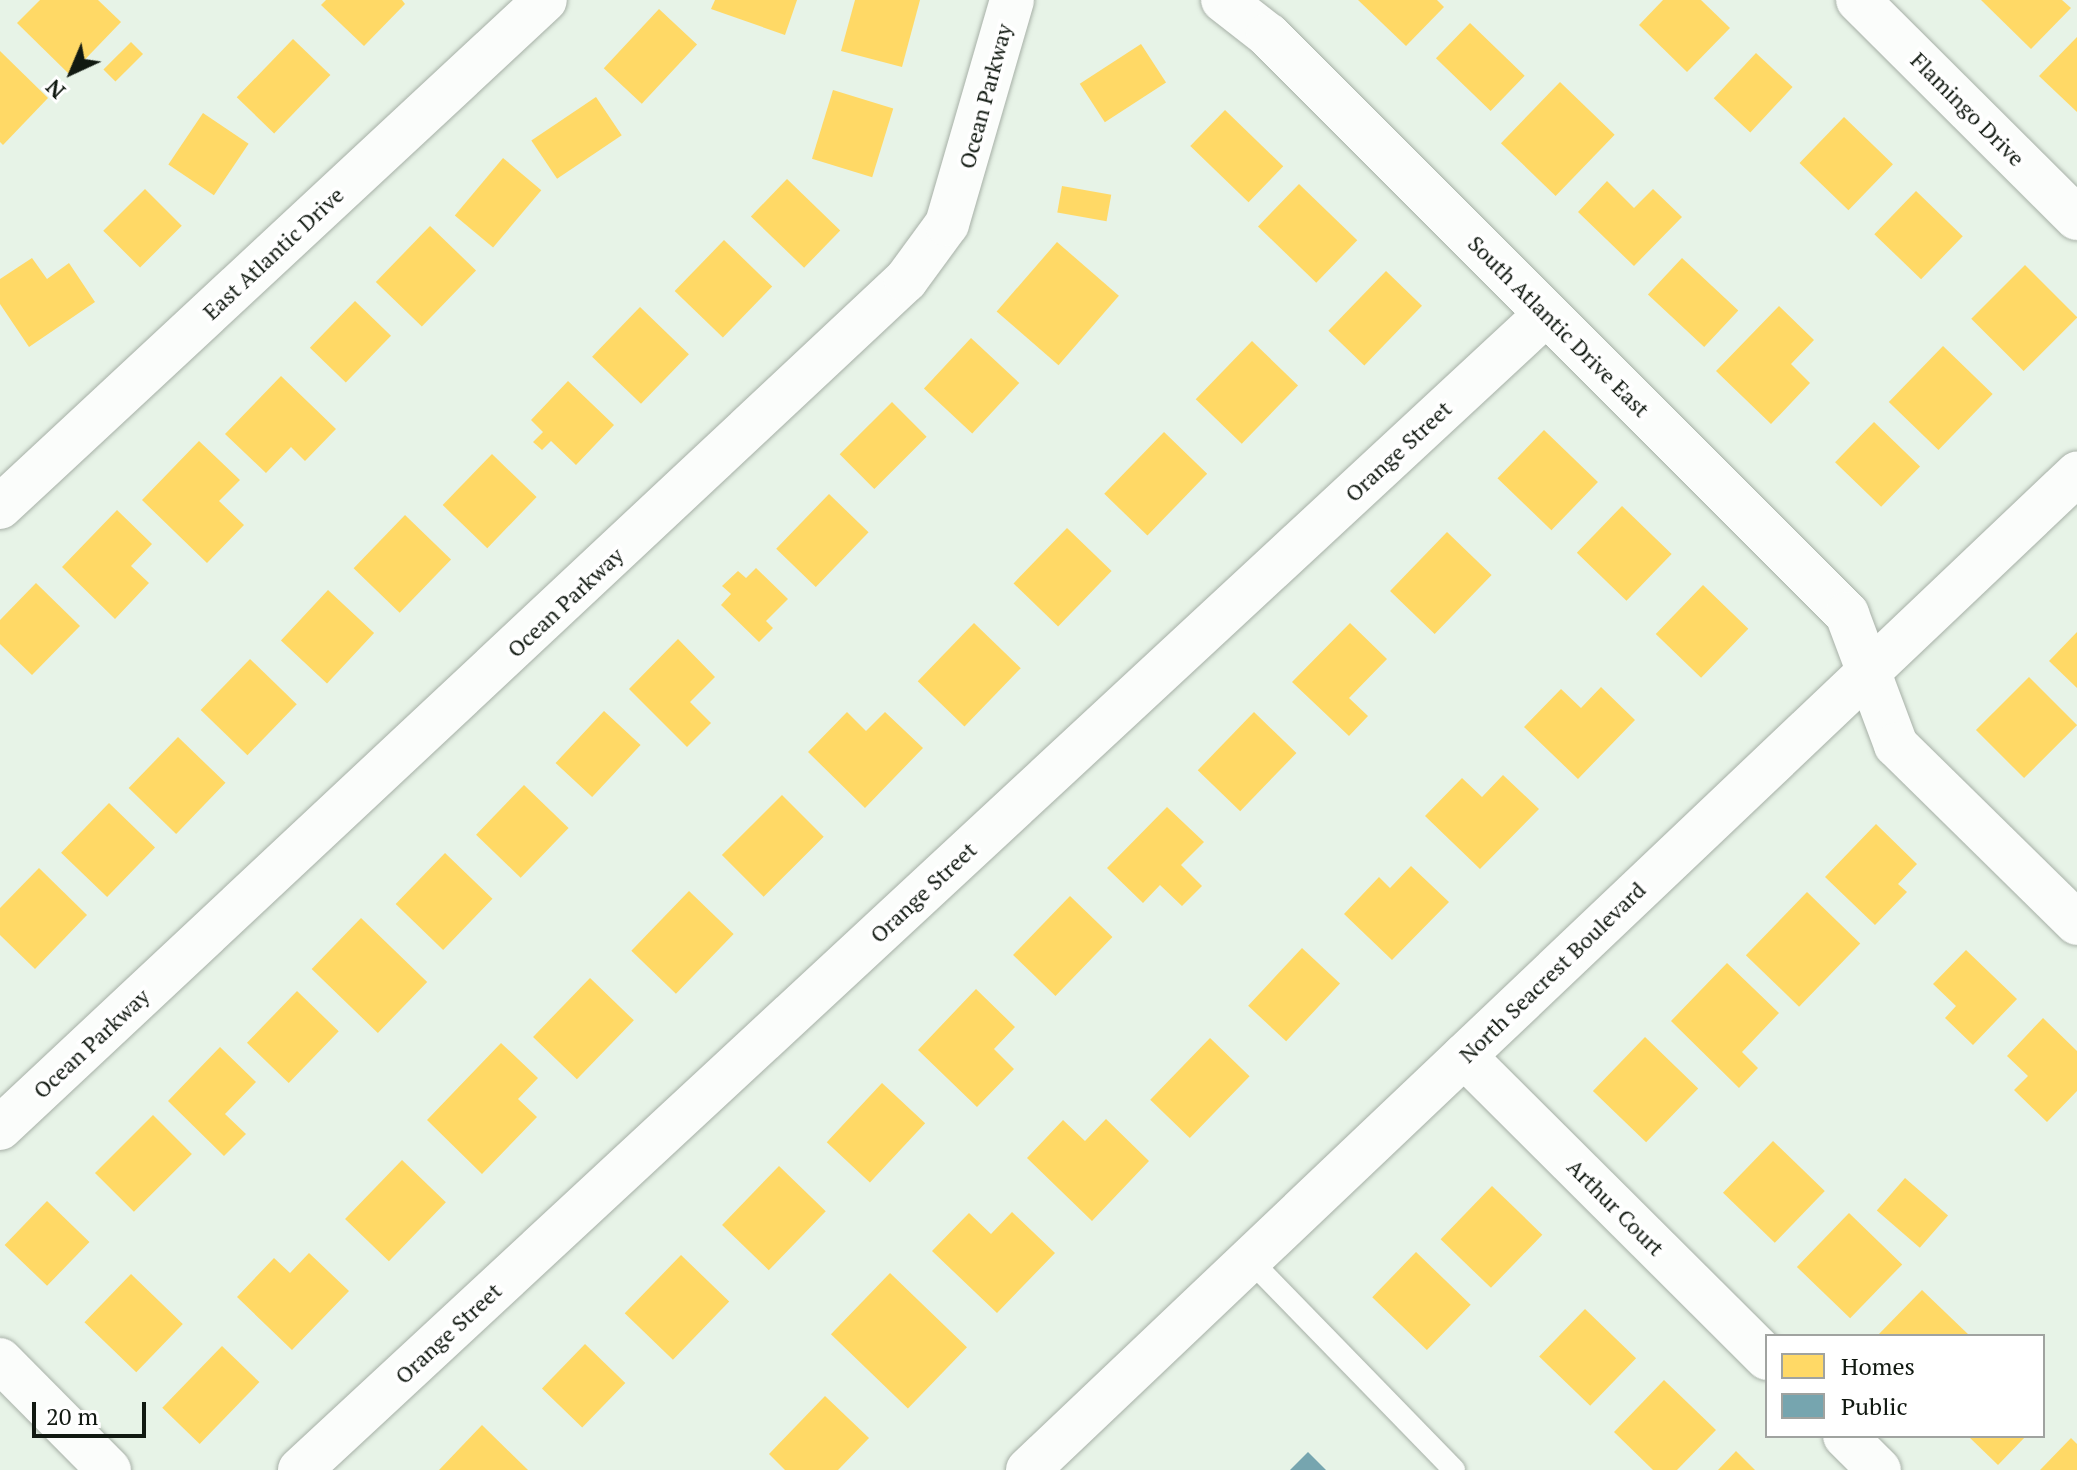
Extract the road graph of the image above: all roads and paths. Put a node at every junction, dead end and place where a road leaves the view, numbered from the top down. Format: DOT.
graph roads {
  1 [pos="545,0"];
  2 [pos="1012,0"];
  3 [pos="1223,0"];
  4 [pos="1858,0"];
  5 [pos="2077,218"];
  6 [pos="1546,314"];
  7 [pos="2077,474"];
  8 [pos="0,507"];
  9 [pos="1866,673"];
  10 [pos="2077,923"];
  11 [pos="1464,1056"];
  12 [pos="0,1128"];
  13 [pos="1249,1259"];
  14 [pos="1765,1356"];
  15 [pos="0,1360"];
  16 [pos="1847,1438"];
  17 [pos="109,1470"];
  18 [pos="300,1470"];
  19 [pos="1028,1470"];
  20 [pos="1454,1470"];
  21 [pos="1879,1470"];
  1 -- 8 [label="street, East Atlantic Drive"];
  2 -- 12 [label="street, Ocean Parkway"];
  3 -- 6 [label="street, South Atlantic Drive East"];
  4 -- 5 [label="street, Flamingo Drive"];
  6 -- 9 [label="street, South Atlantic Drive East"];
  6 -- 18 [label="street, Orange Street"];
  7 -- 9 [label="street, North Seacrest Boulevard"];
  9 -- 10 [label="street, South Atlantic Drive East"];
  9 -- 11 [label="street, North Seacrest Boulevard"];
  11 -- 13 [label="street, North Seacrest Boulevard"];
  11 -- 14 [label="street, Arthur Court"];
  13 -- 19 [label="street, North Seacrest Boulevard"];
  13 -- 20 [label="lane"];
  15 -- 17 [label="street"];
  16 -- 21 [label="street"];
}
